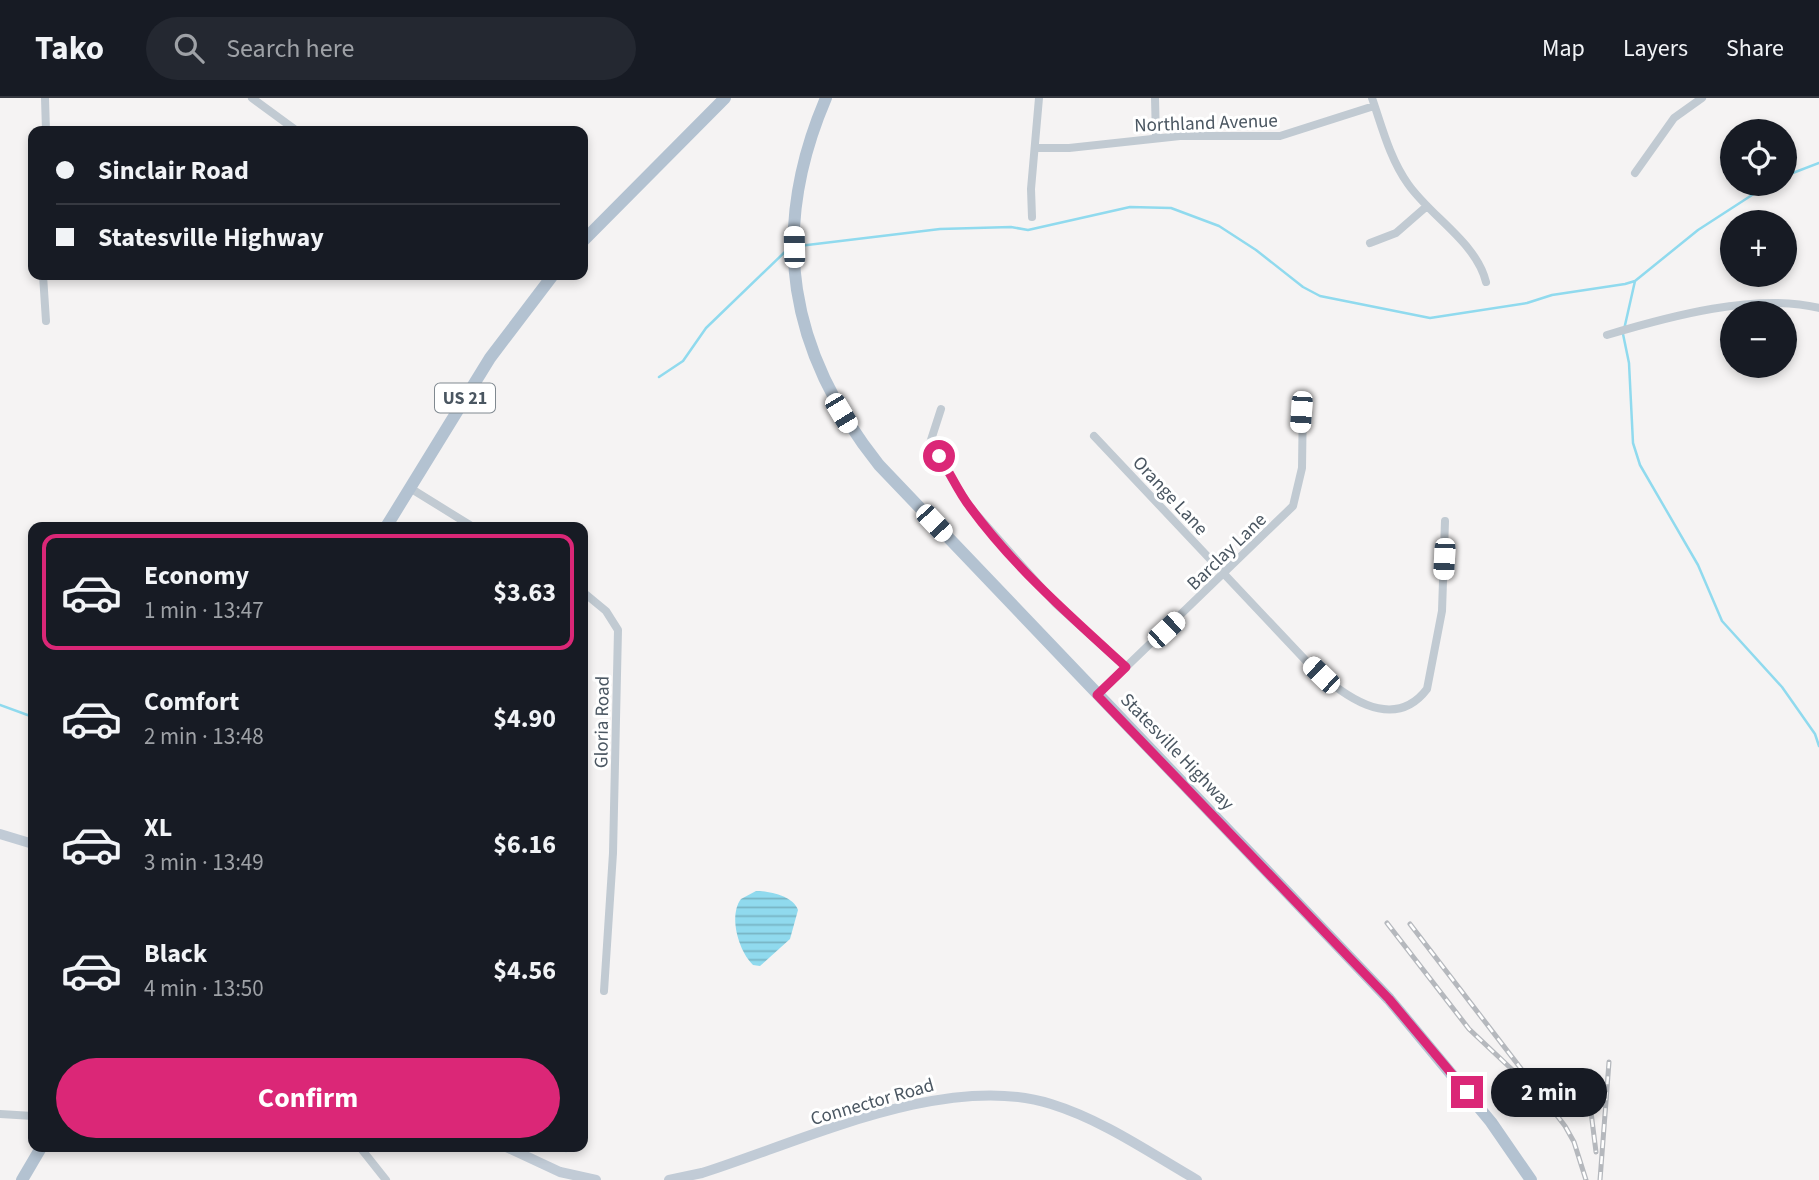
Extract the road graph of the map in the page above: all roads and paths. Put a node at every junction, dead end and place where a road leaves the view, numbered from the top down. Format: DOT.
graph roads {
  1 [pos="45,98"];
  2 [pos="252,98"];
  3 [pos="725,98"];
  4 [pos="827,98"];
  5 [pos="1039,98"];
  6 [pos="1155,98"];
  7 [pos="1702,98"];
  8 [pos="1373,102"];
  9 [pos="46,126"];
  10 [pos="290,126"];
  11 [pos="1156,138"];
  12 [pos="1035,148"];
  13 [pos="1635,173"];
  14 [pos="1427,206"];
  15 [pos="1032,217"];
  16 [pos="588,236"];
  17 [pos="1370,243"];
  18 [pos="43,280"];
  19 [pos="549,280"];
  20 [pos="1486,282"];
  21 [pos="1819,308"];
  22 [pos="46,321"];
  23 [pos="1607,335"];
  24 [pos="1303,395"];
  25 [pos="941,409"];
  26 [pos="1094,436"];
  27 [pos="410,488"];
  28 [pos="1445,521"];
  29 [pos="389,522"];
  30 [pos="465,522"];
  31 [pos="1225,575"];
  32 [pos="588,596"];
  33 [pos="1126,667"];
  34 [pos="1097,695"];
  35 [pos="0,834"];
  36 [pos="28,842"];
  37 [pos="604,991"];
  38 [pos="0,1114"];
  39 [pos="28,1116"];
  40 [pos="38,1152"];
  41 [pos="364,1152"];
  42 [pos="517,1152"];
  43 [pos="22,1180"];
  44 [pos="386,1180"];
  45 [pos="596,1180"];
  46 [pos="669,1180"];
  47 [pos="1197,1180"];
  48 [pos="1531,1180"];
  1 -- 9 [label="street"];
  2 -- 10 [label="street"];
  3 -- 16 [label="main road"];
  4 -- 34 [label="main road, Statesville Highway"];
  5 -- 12 [label="street"];
  6 -- 11 [label="street"];
  7 -- 13 [label="street"];
  8 -- 11 [label="street, Northland Avenue"];
  8 -- 14 [label="street"];
  11 -- 12 [label="street, Northland Avenue"];
  12 -- 15 [label="street"];
  14 -- 17 [label="street"];
  14 -- 20 [label="street"];
  18 -- 22 [label="street"];
  19 -- 27 [label="main road, US 21"];
  21 -- 23 [label="street"];
  24 -- 31 [label="street, Barclay Lane"];
  25 -- 33 [label="street"];
  26 -- 31 [label="street, Orange Lane"];
  27 -- 29 [label="main road, US 21"];
  27 -- 30 [label="street"];
  28 -- 31 [label="street, Orange Lane"];
  31 -- 33 [label="street, Barclay Lane"];
  32 -- 37 [label="street, Gloria Road"];
  33 -- 34 [label="street, Barclay Lane"];
  34 -- 48 [label="main road, Statesville Highway"];
  35 -- 36 [label="street"];
  38 -- 39 [label="street"];
  40 -- 43 [label="main road"];
  41 -- 44 [label="street"];
  42 -- 45 [label="street"];
  46 -- 47 [label="street, Connector Road"];
}
